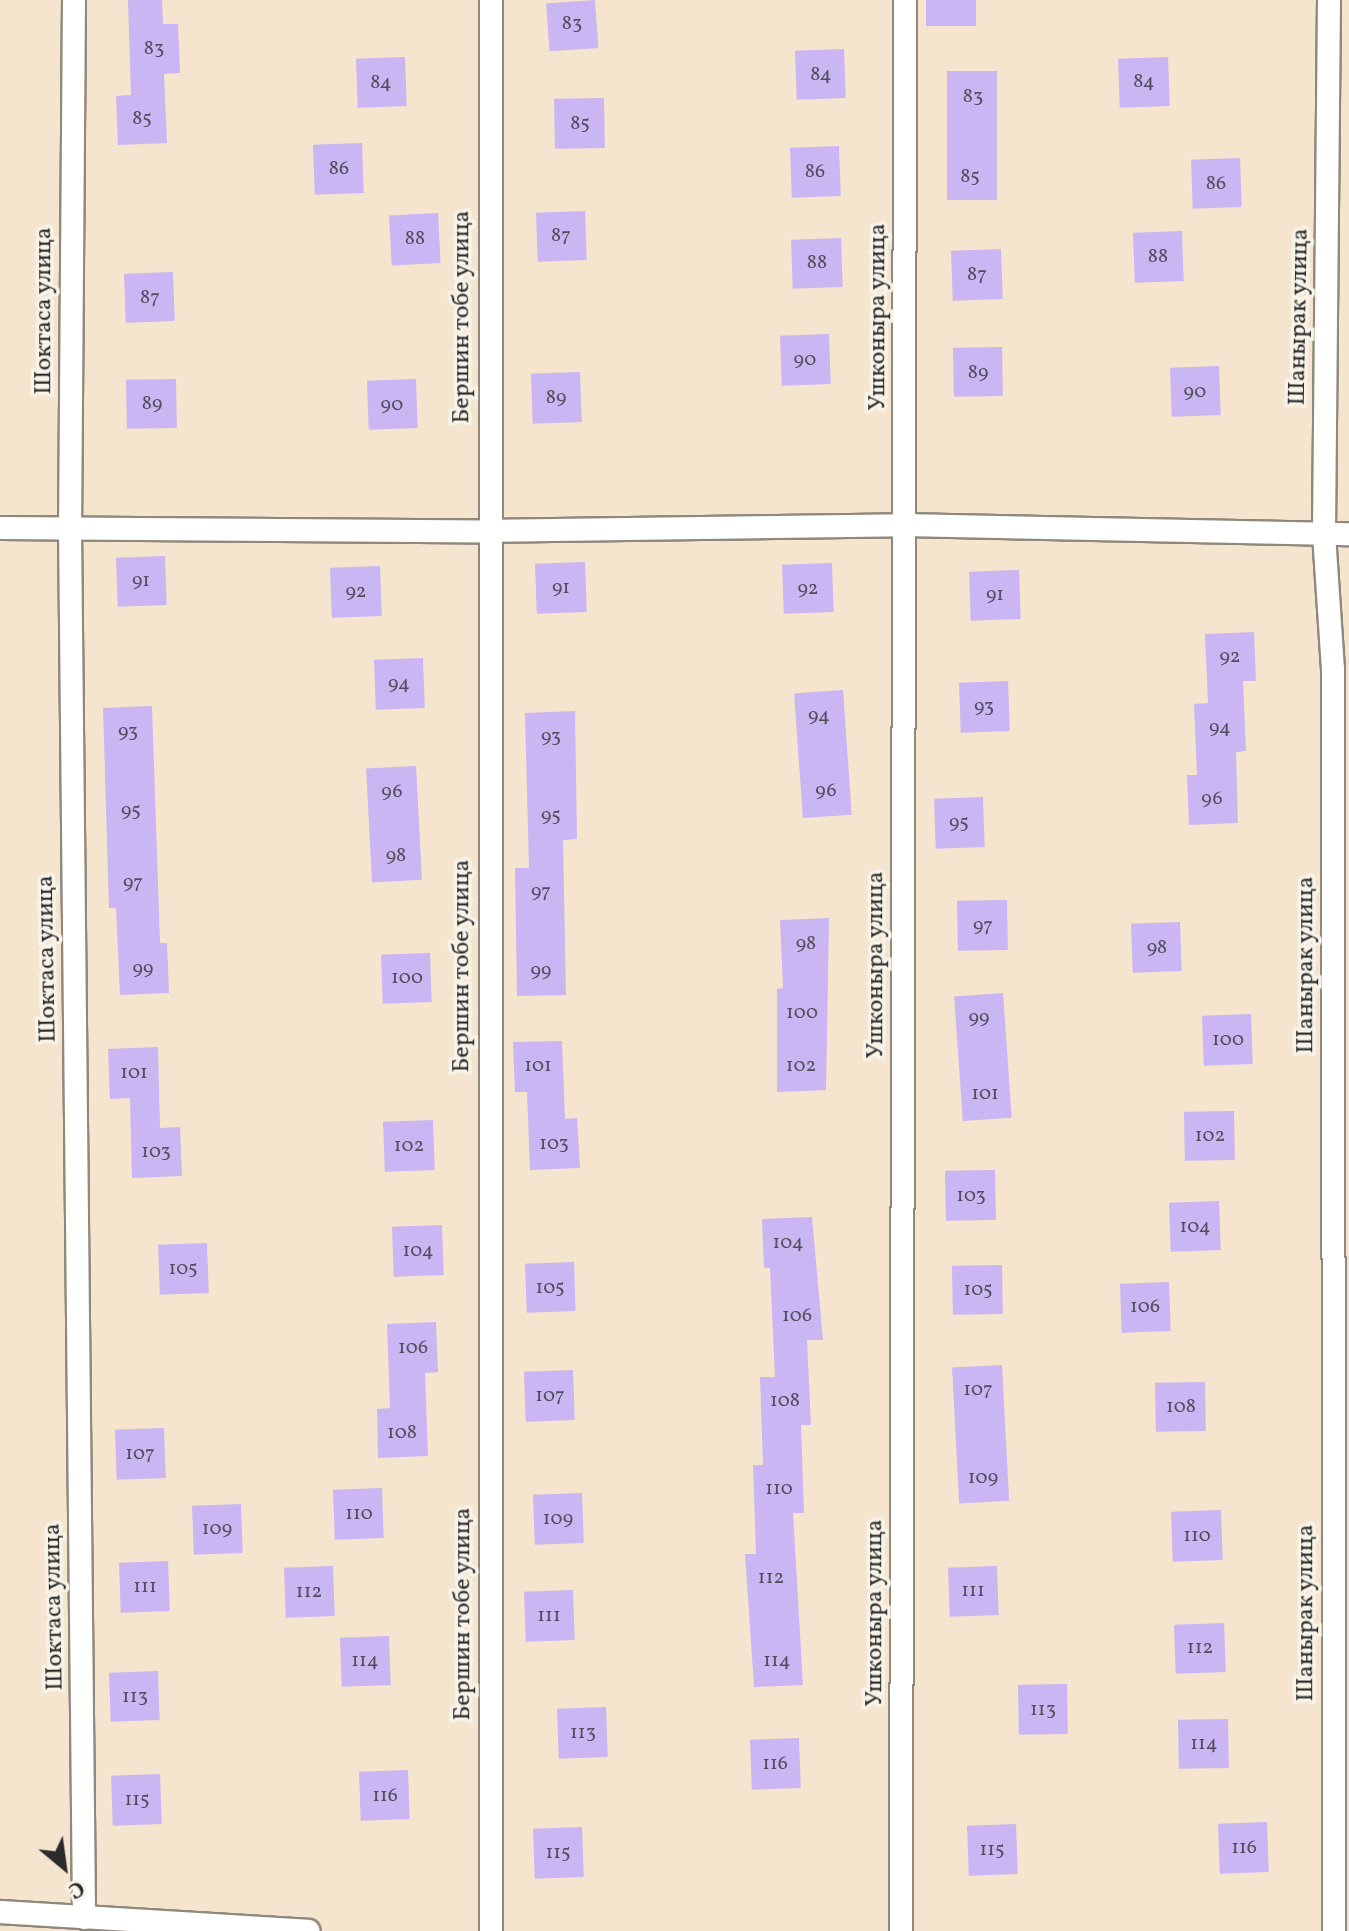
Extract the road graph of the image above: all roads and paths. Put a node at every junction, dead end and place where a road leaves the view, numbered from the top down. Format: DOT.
graph roads {
  1 [pos="74,0"];
  2 [pos="491,0"];
  3 [pos="905,0"];
  4 [pos="1329,0"];
  5 [pos="904,525"];
  6 [pos="0,528"];
  7 [pos="70,528"];
  8 [pos="487,531"];
  9 [pos="1324,534"];
  10 [pos="1349,534"];
  11 [pos="0,1912"];
  12 [pos="84,1918"];
  13 [pos="308,1931"];
  14 [pos="491,1931"];
  15 [pos="901,1931"];
  16 [pos="1334,1931"];
  1 -- 7 [label="street, Шоктаса улица"];
  2 -- 8 [label="street, Бершин тобе улица"];
  3 -- 5 [label="street, Ушконыра улица"];
  4 -- 9 [label="street, Шанырак улица"];
  5 -- 8 [label="street"];
  5 -- 9 [label="street"];
  5 -- 15 [label="street, Ушконыра улица"];
  6 -- 7 [label="street"];
  7 -- 8 [label="street"];
  7 -- 12 [label="street, Шоктаса улица"];
  8 -- 14 [label="street, Бершин тобе улица"];
  9 -- 10 [label="street"];
  9 -- 16 [label="street, Шанырак улица"];
  11 -- 12 [label="street"];
  12 -- 13 [label="street"];
}
